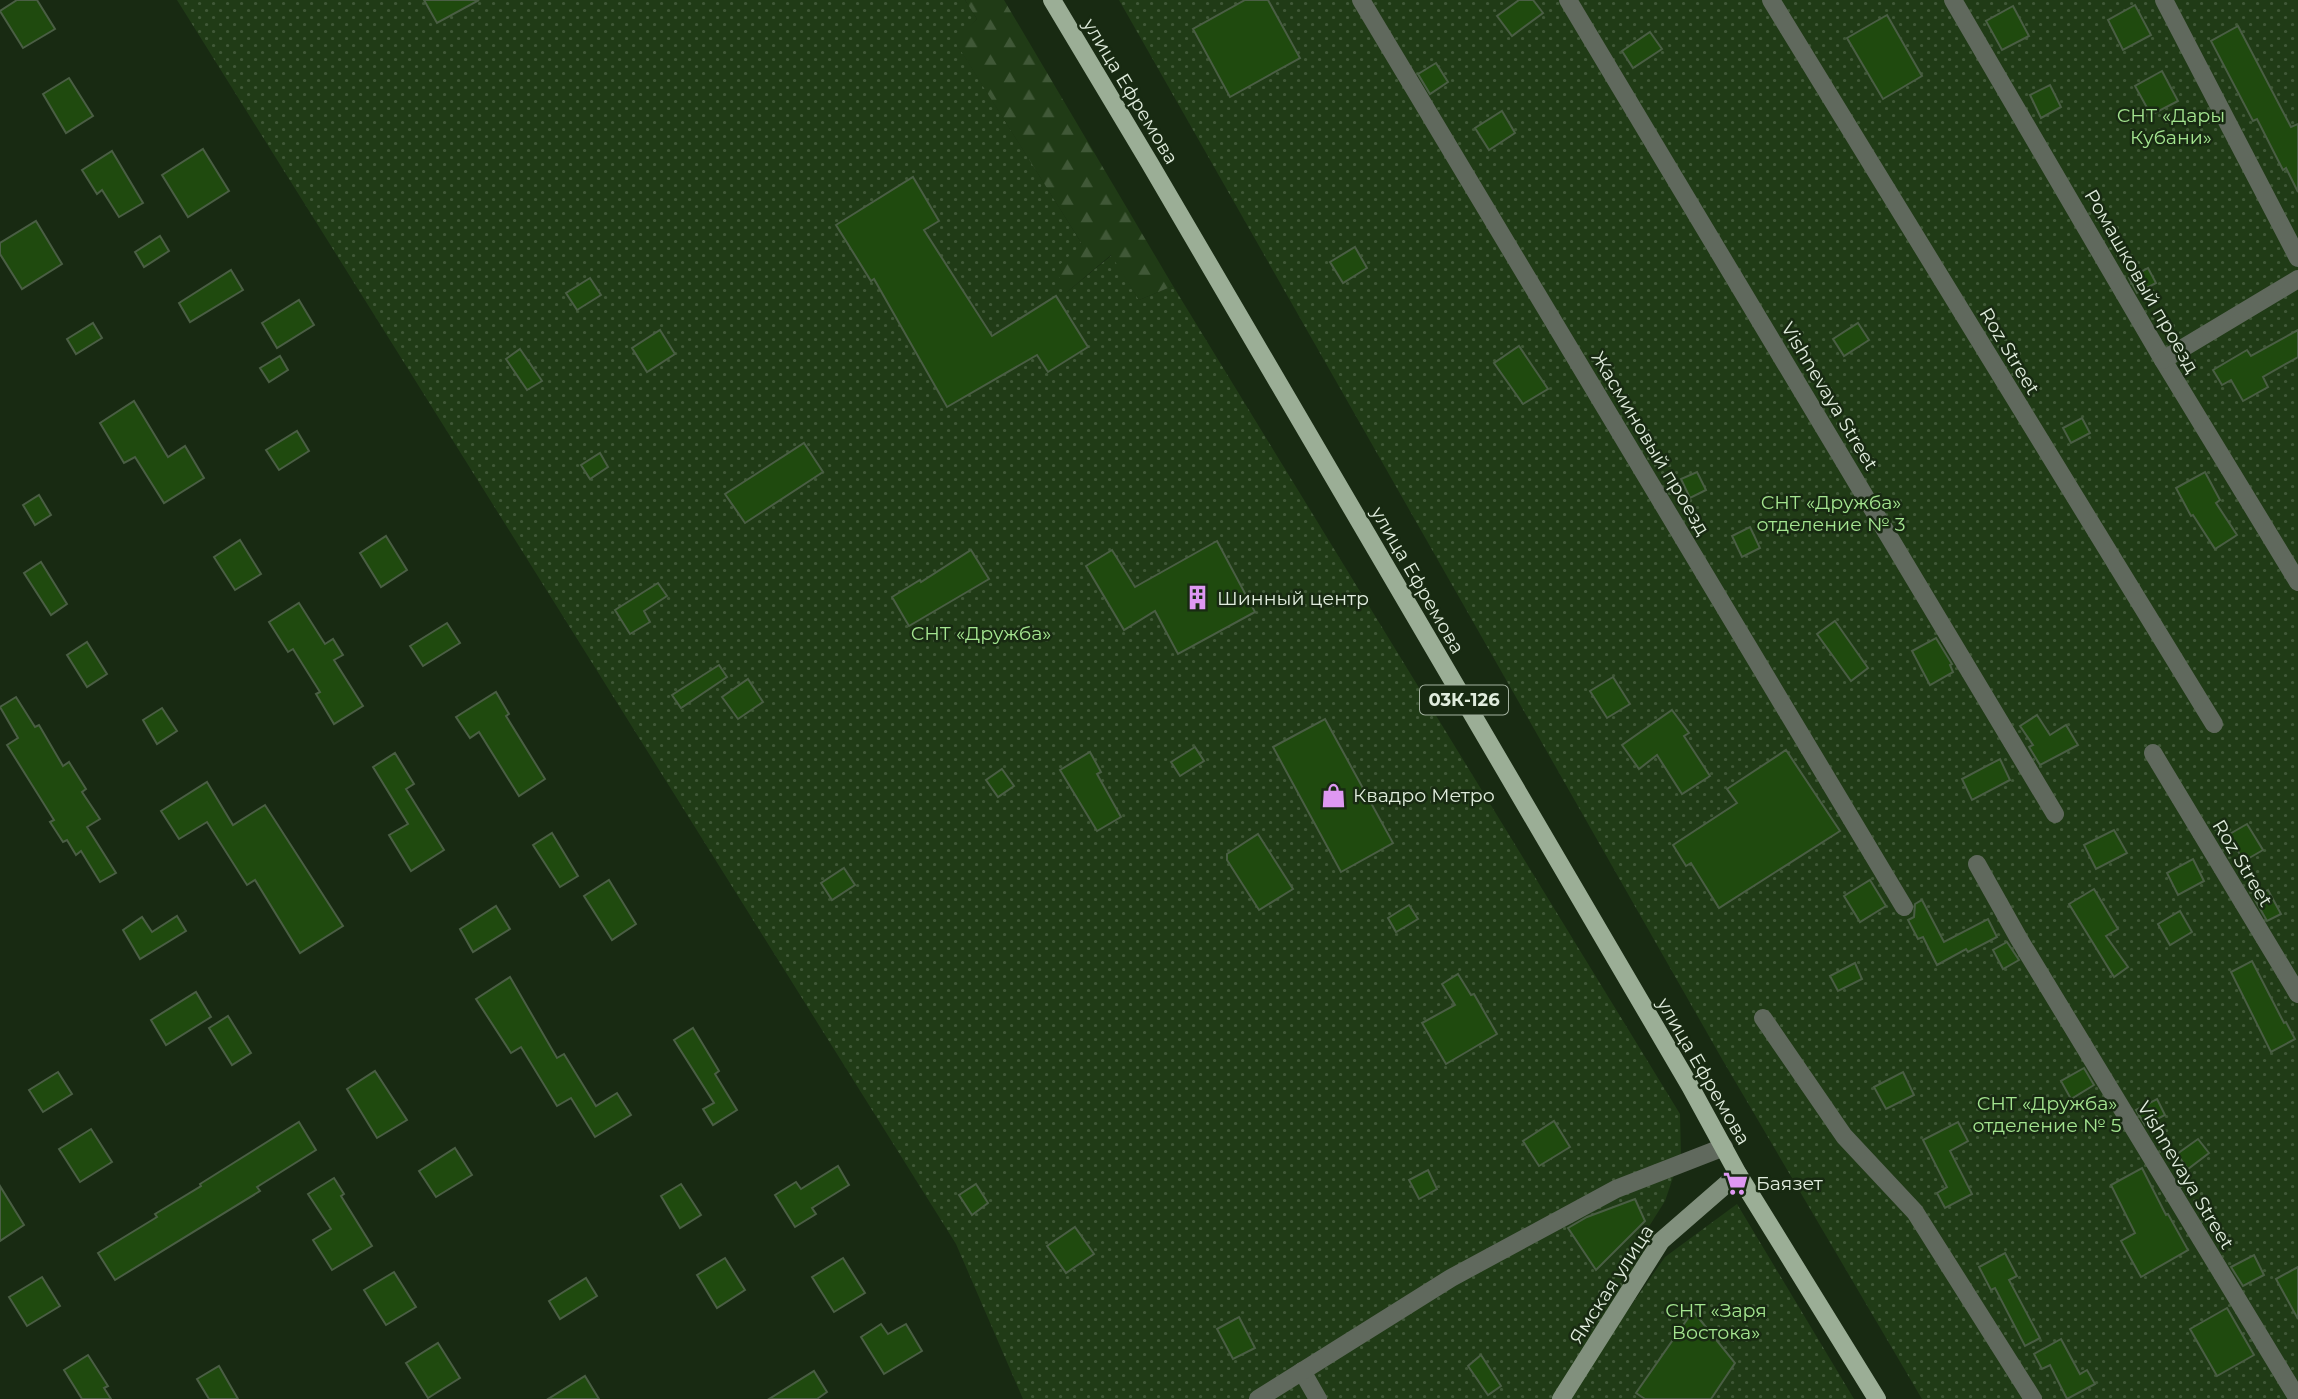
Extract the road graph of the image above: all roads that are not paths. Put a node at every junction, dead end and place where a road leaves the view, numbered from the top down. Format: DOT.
graph roads {
  1 [pos="1052,0"];
  2 [pos="1361,0"];
  3 [pos="1568,0"];
  4 [pos="1771,0"];
  5 [pos="1954,0"];
  6 [pos="2164,0"];
  7 [pos="2298,258"];
  8 [pos="2298,279"];
  9 [pos="2163,360"];
  10 [pos="2298,582"];
  11 [pos="2214,724"];
  12 [pos="2153,753"];
  13 [pos="2055,814"];
  14 [pos="1977,864"];
  15 [pos="1904,906"];
  16 [pos="2298,994"];
  17 [pos="1763,1018"];
  18 [pos="1724,1147"];
  19 [pos="1738,1174"];
  20 [pos="1302,1371"];
  21 [pos="1258,1399"];
  22 [pos="1318,1399"];
  23 [pos="1561,1399"];
  24 [pos="1877,1399"];
  25 [pos="2033,1399"];
  26 [pos="2298,1399"];
  1 -- 18 [label="main road, улица Ефремова / 03К-126"];
  2 -- 15 [label="street, Жасминовый проезд"];
  3 -- 13 [label="street, Vishnevaya Street"];
  4 -- 11 [label="street, Roz Street"];
  5 -- 9 [label="street, Ромашковый проезд"];
  6 -- 7 [label="street"];
  8 -- 9 [label="street"];
  9 -- 10 [label="street, Ромашковый проезд"];
  12 -- 16 [label="street, Roz Street"];
  14 -- 26 [label="street, Vishnevaya Street"];
  17 -- 25 [label="street"];
  18 -- 19 [label="main road, улица Ефремова / 03К-126"];
  18 -- 20 [label="street"];
  19 -- 23 [label="street, Ямская улица"];
  19 -- 24 [label="main road, улица Ефремова / 03К-126"];
  20 -- 21 [label="street"];
  20 -- 22 [label="street"];
}
